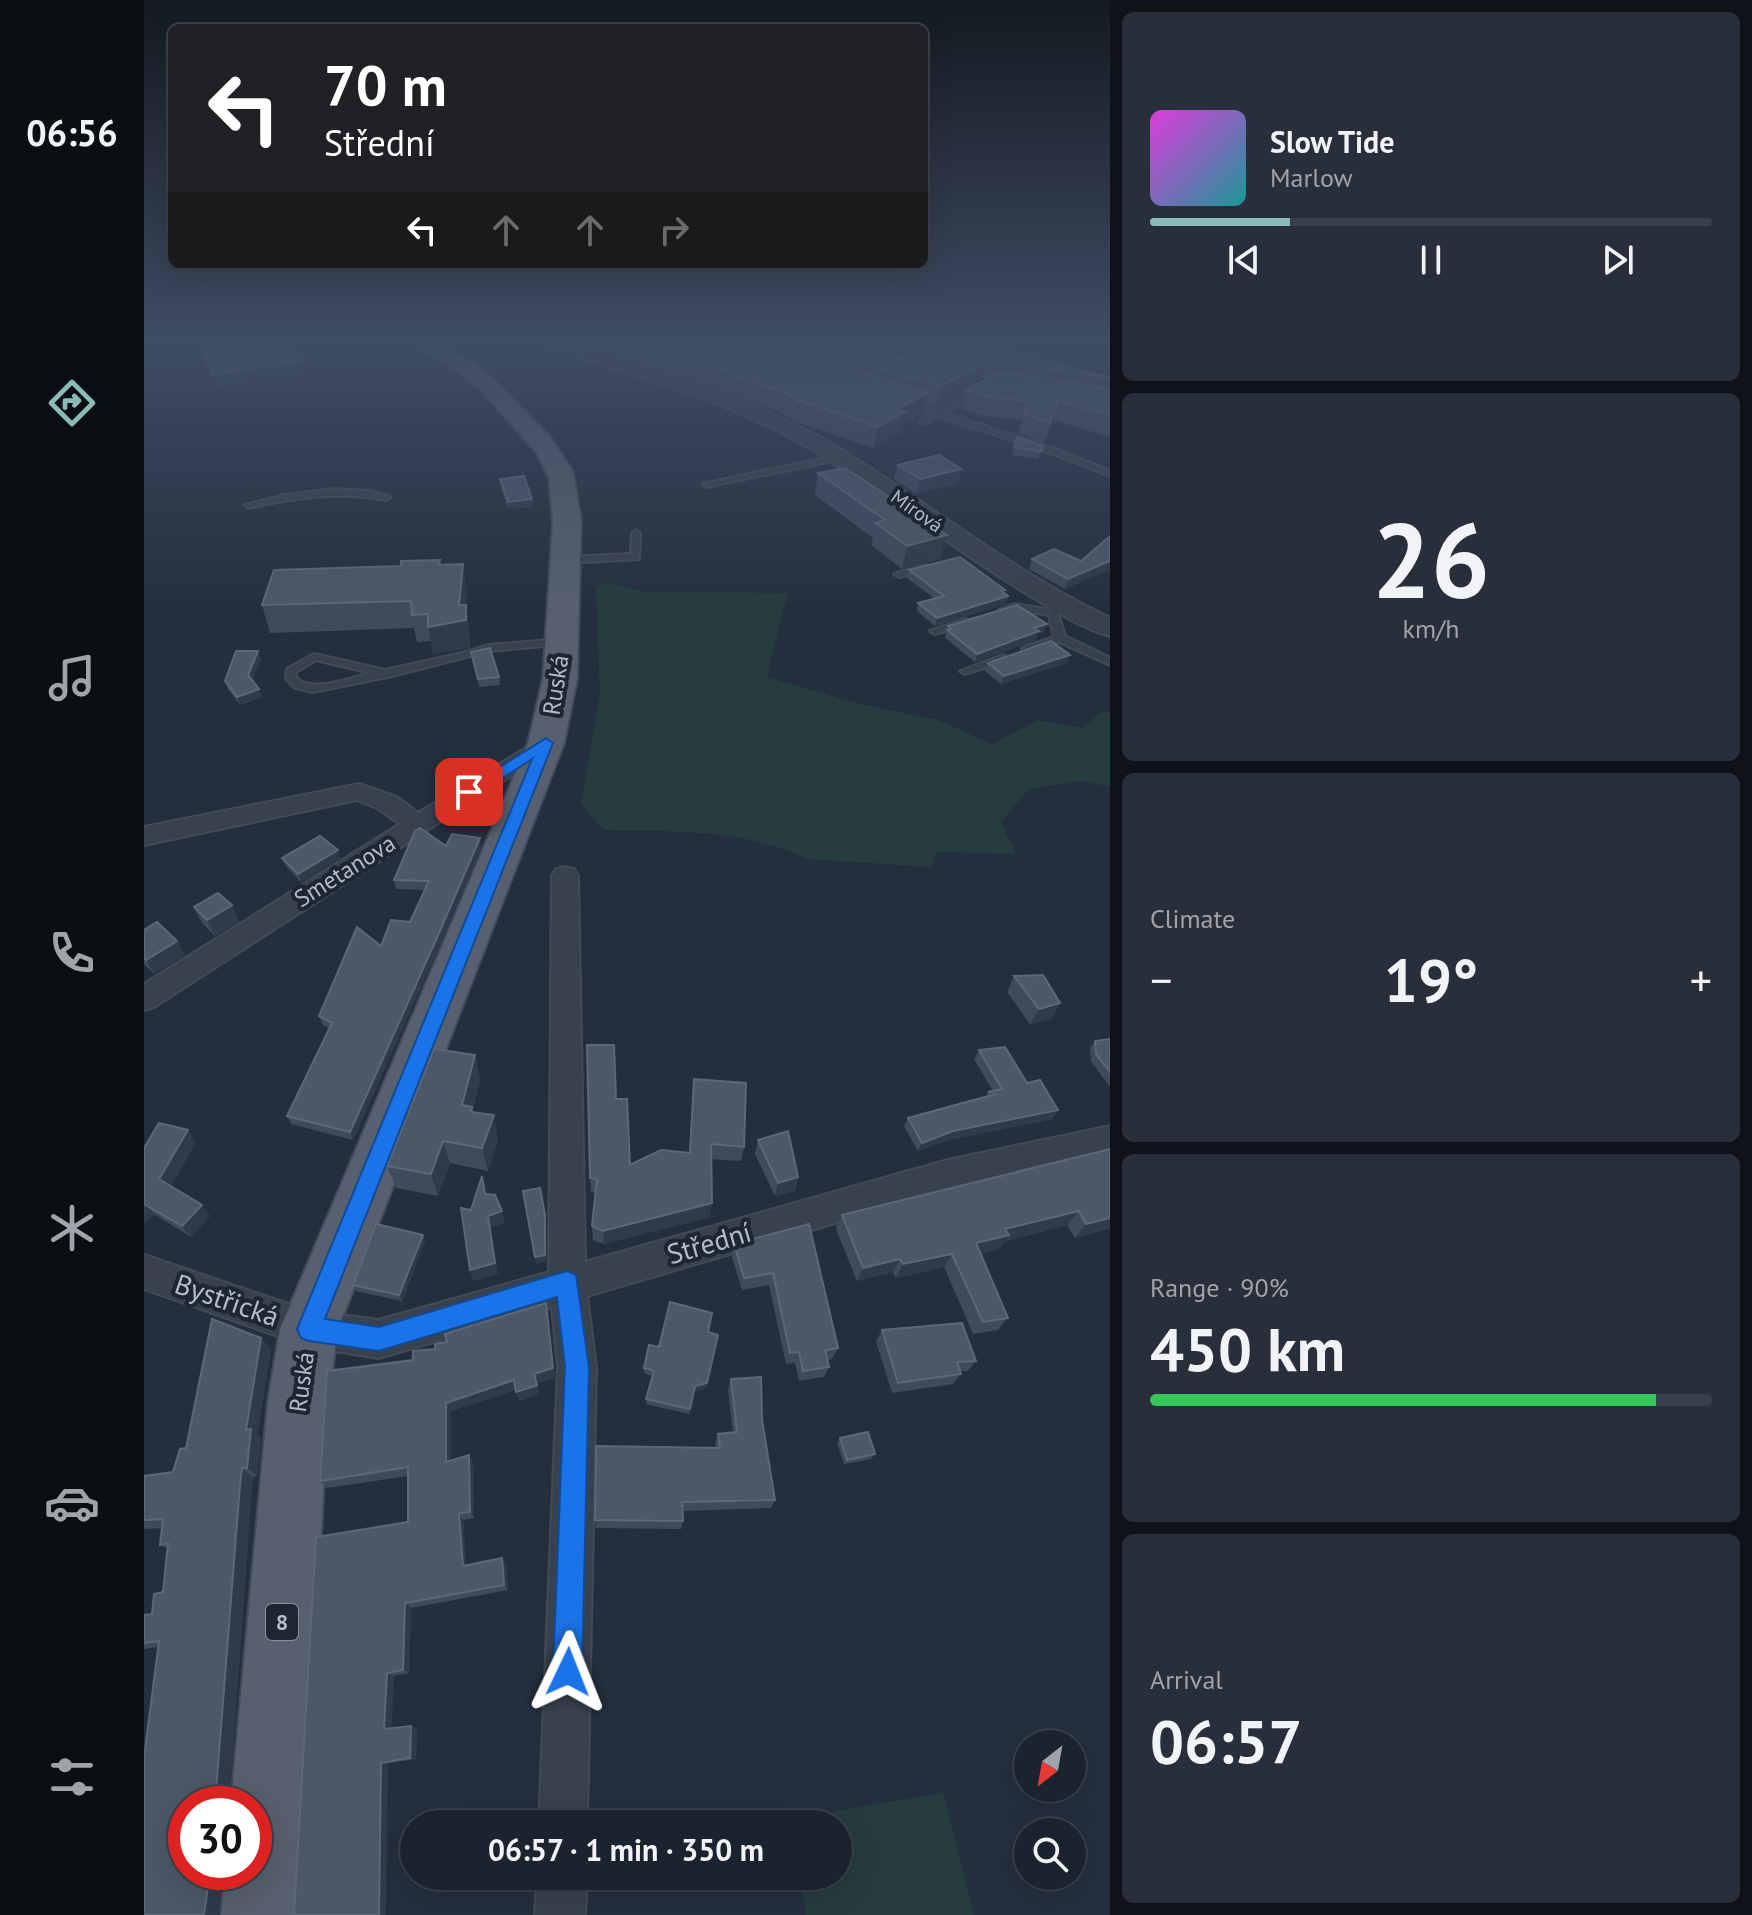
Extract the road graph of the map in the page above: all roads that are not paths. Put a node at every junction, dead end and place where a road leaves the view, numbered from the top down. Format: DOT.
graph roads {
  1 [pos="527,428"];
  2 [pos="784,428"];
  3 [pos="987,428"];
  4 [pos="839,457"];
  5 [pos="1110,474"];
  6 [pos="706,484"];
  7 [pos="387,497"];
  8 [pos="249,505"];
  9 [pos="636,533"];
  10 [pos="567,560"];
  11 [pos="939,564"];
  12 [pos="899,574"];
  13 [pos="1060,610"];
  14 [pos="987,615"];
  15 [pos="974,619"];
  16 [pos="1110,628"];
  17 [pos="935,631"];
  18 [pos="1060,638"];
  19 [pos="562,642"];
  20 [pos="1110,662"];
  21 [pos="965,671"];
  22 [pos="388,674"];
  23 [pos="546,743"];
  24 [pos="418,825"];
  25 [pos="144,836"];
  26 [pos="565,876"];
  27 [pos="144,999"];
  28 [pos="1110,1140"];
  29 [pos="144,1272"];
  30 [pos="567,1283"];
  31 [pos="309,1329"];
  32 [pos="563,1810"];
  33 [pos="561,1890"];
  34 [pos="261,1915"];
  35 [pos="560,1915"];
  1 -- 10 [label="main road, Ruská / 8"];
  2 -- 4 [label="street, Mírová"];
  3 -- 5 [label="lane"];
  4 -- 6 [label="lane"];
  4 -- 13 [label="street, Mírová"];
  7 -- 8 [label="lane"];
  9 -- 10 [label="lane"];
  10 -- 19 [label="main road, Ruská / 8"];
  11 -- 12 [label="lane"];
  13 -- 14 [label="lane"];
  13 -- 16 [label="street, Mírová"];
  13 -- 18 [label="lane"];
  15 -- 17 [label="lane"];
  18 -- 20 [label="lane"];
  18 -- 21 [label="lane"];
  19 -- 22 [label="lane"];
  19 -- 23 [label="main road, Ruská / 8"];
  22 -- 22 [label="lane"];
  23 -- 24 [label="street, Smetanova"];
  23 -- 31 [label="main road, Ruská / 8"];
  24 -- 25 [label="street"];
  24 -- 27 [label="street, Smetanova"];
  26 -- 30 [label="street"];
  28 -- 30 [label="street, Střední"];
  29 -- 31 [label="street, Bystřická"];
  30 -- 31 [label="street, Střední"];
  30 -- 32 [label="street"];
  31 -- 34 [label="main road, Ruská / 8"];
  33 -- 35 [label="street"];
}
